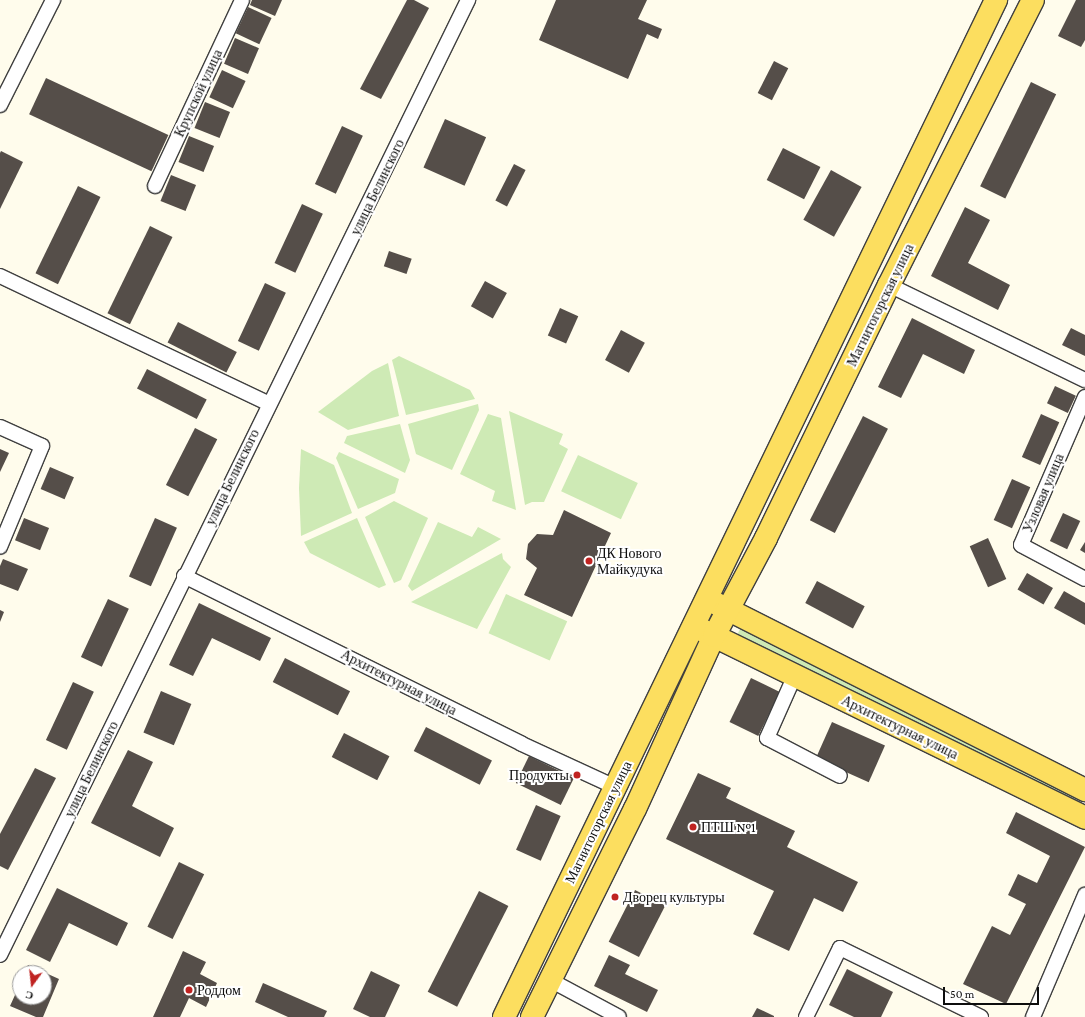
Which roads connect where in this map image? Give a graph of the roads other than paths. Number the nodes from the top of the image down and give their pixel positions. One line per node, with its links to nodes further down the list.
1 (54, 0): 6 (street)
2 (242, 0): 7 (street, Крупской улица)
3 (468, 0): 12 (street, улица Белинского)
4 (996, 0): 17 (main road, Магнитогорская улица)
5 (1033, 0): 9 (main road, Магнитогорская улица)
6 (0, 105)
7 (155, 186)
8 (0, 276): 12 (street)
9 (889, 285): 10 (street); 18 (main road, Магнитогорская улица)
10 (1085, 380)
11 (1085, 397): 16 (street, Узловая улица)
12 (268, 403): 15 (street, улица Белинского)
13 (0, 427): 14 (street)
14 (0, 547)
15 (184, 576): 23 (street, Архитектурная улица); 27 (street, улица Белинского)
16 (1085, 579)
17 (706, 598): 18 (main road); 19 (main road, Магнитогорская улица)
18 (728, 609): 20 (main road, Магнитогорская улица); 24 (main road, Архитектурная улица)
19 (692, 626): 20 (main road); 23 (main road, Магнитогорская улица)
20 (714, 636): 21 (main road, Архитектурная улица); 28 (main road, Магнитогорская улица)
21 (795, 675): 22 (street); 25 (main road, Архитектурная улица)
22 (840, 776)
23 (615, 787): 29 (main road, Магнитогорская улица)
24 (1085, 790)
25 (1085, 818)
26 (1085, 895): 34 (street)
27 (0, 955)
28 (550, 980): 30 (main road, Магнитогорская улица); 31 (street)
29 (504, 1017)
30 (532, 1017)
31 (620, 1017)
32 (806, 1017): 33 (street)
33 (981, 1017)
34 (1033, 1017)

